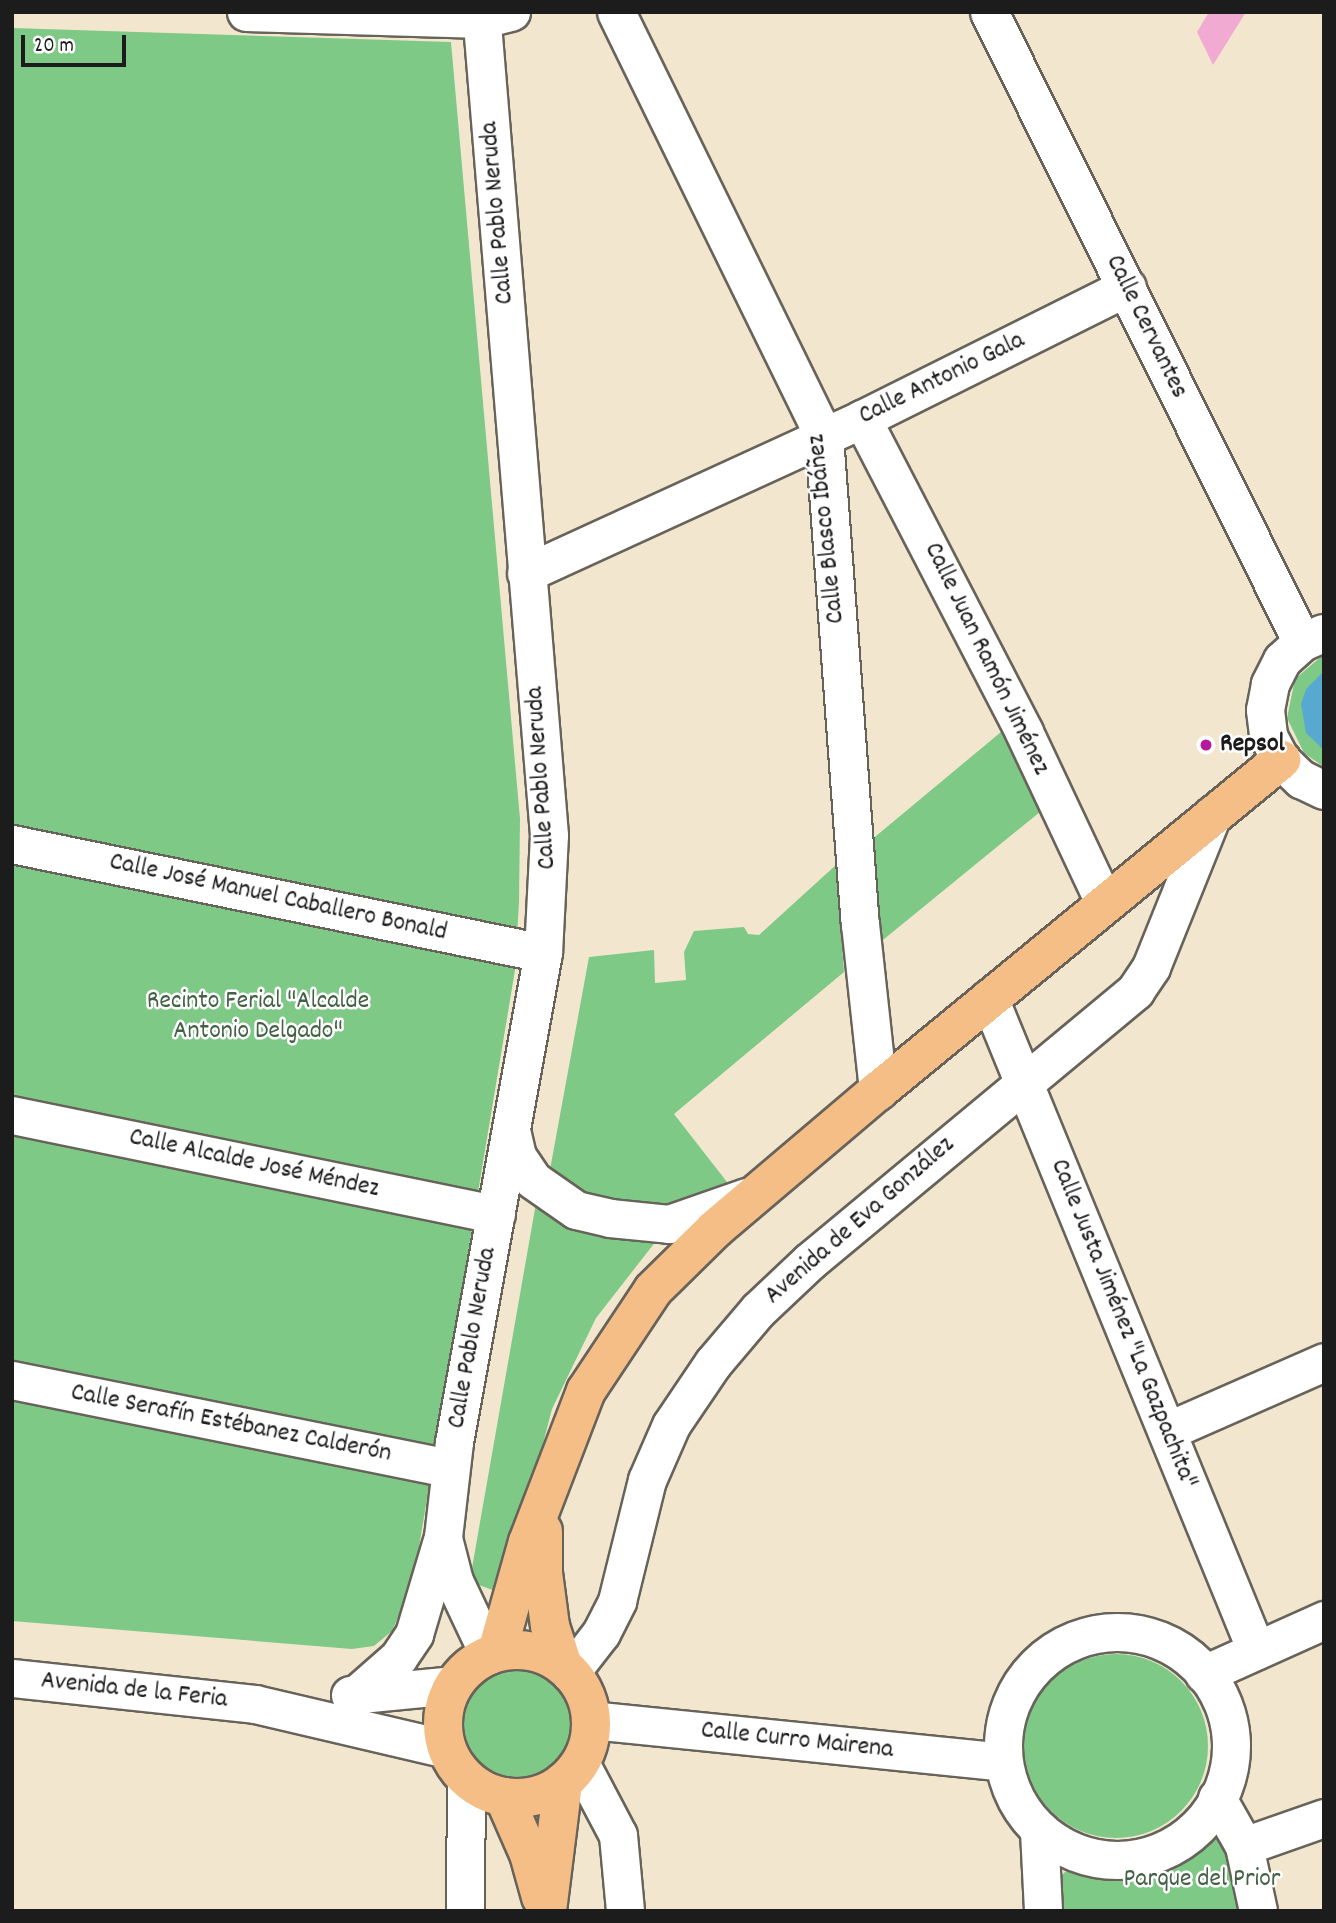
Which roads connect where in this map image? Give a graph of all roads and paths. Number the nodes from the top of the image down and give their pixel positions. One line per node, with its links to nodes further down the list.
1 (246, 12): 3 (street)
2 (616, 12): 7 (street, Calle Blasco Ibáñez)
3 (492, 15): 8 (street, Calle Pablo Neruda)
4 (999, 18): 5 (street, Calle Cervantes)
5 (1127, 287): 6 (street, Calle Antonio Gala); 9 (street, Calle Cervantes)
6 (862, 419): 7 (street, Calle Antonio Gala); 14 (street, Calle Juan Ramón Jiménez)
7 (824, 437): 8 (street, Calle Antonio Gala); 18 (street, Calle Blasco Ibáñez)
8 (526, 573): 15 (street, Calle Pablo Neruda)
9 (1313, 637): 10 (street)
10 (1281, 760): 11 (street); 12 (main road, Avenida de Eva González)
11 (1324, 790)
12 (1212, 815): 14 (main road, Avenida de Eva González); 17 (street, Avenida de Eva González)
13 (12, 844): 15 (street, Calle José Manuel Caballero Bonald)
14 (1104, 902): 16 (main road, Avenida de Eva González)
15 (544, 953): 20 (street, Calle Pablo Neruda)
16 (989, 998): 17 (street, Calle Justa Jiménez "La Gazpachita"); 18 (main road, Avenida de Eva González)
17 (1024, 1081): 25 (street, Calle Justa Jiménez "La Gazpachita"); 32 (street, Avenida de Eva González)
18 (878, 1091): 21 (main road, Avenida de Eva González)
19 (12, 1115): 22 (street, Calle Alcalde José Méndez)
20 (511, 1129): 21 (street); 22 (street, Calle Pablo Neruda)
21 (760, 1191): 26 (main road, Avenida de Eva González)
22 (496, 1214): 27 (street, Calle Pablo Neruda)
23 (1324, 1362): 25 (street)
24 (12, 1380): 27 (street, Calle Serafín Estébanez Calderón)
25 (1167, 1431): 30 (street, Calle Justa Jiménez "La Gazpachita")
26 (556, 1464): 31 (main road); 32 (main road)
27 (450, 1468): 28 (street, Calle Pablo Neruda)
28 (443, 1537): 31 (street, Calle Pablo Neruda); 36 (street, Calle Pablo Neruda)
29 (1324, 1620): 30 (street)
30 (1256, 1650): 33 (street)
31 (493, 1653): 32 (main road); 35 (main road)
32 (567, 1670): 38 (main road)
33 (1204, 1674): 39 (street); 43 (street)
34 (12, 1678): 37 (street, Avenida de la Feria)
35 (453, 1685): 36 (street); 40 (main road)
36 (357, 1694): 37 (street)
37 (255, 1704): 40 (street)
38 (591, 1720): 39 (street, Calle Curro Mairena); 41 (main road)
39 (1003, 1762): 45 (street)
40 (456, 1764): 42 (main road); 47 (street)
41 (571, 1773): 42 (main road); 48 (main road); 49 (street)
42 (504, 1797): 48 (main road)
43 (1217, 1798): 45 (street); 46 (street)
44 (1324, 1818): 46 (street)
45 (1039, 1831): 50 (street)
46 (1244, 1846): 51 (street)
47 (465, 1911)
48 (546, 1911)
49 (625, 1911)
50 (1044, 1911)
51 (1258, 1911)

